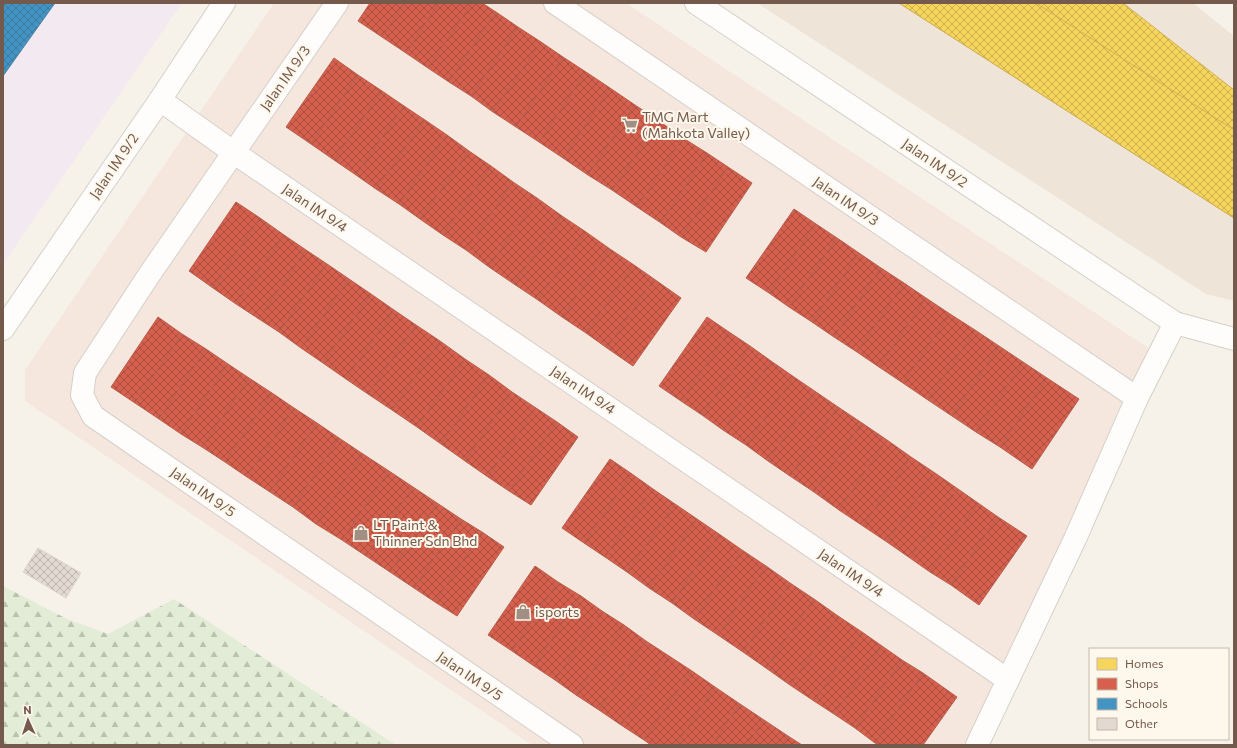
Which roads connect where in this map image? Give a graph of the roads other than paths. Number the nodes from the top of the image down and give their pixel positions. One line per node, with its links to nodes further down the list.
1 (224, 3): 5 (street, Jalan IM 9/2)
2 (337, 3): 6 (street, Jalan IM 9/3)
3 (555, 3): 10 (street, Jalan IM 9/3)
4 (696, 3): 7 (street, Jalan IM 9/2)
5 (160, 100): 6 (street, Jalan IM 9/4); 8 (street, Jalan IM 9/2)
6 (233, 152): 11 (street, Jalan IM 9/4); 12 (street, Jalan IM 9/5)
7 (1175, 323): 9 (street, Jalan IM 9/2); 10 (street)
8 (3, 329)
9 (1234, 339)
10 (1137, 398): 11 (street)
11 (1008, 680): 13 (street)
12 (572, 745)
13 (977, 745)

